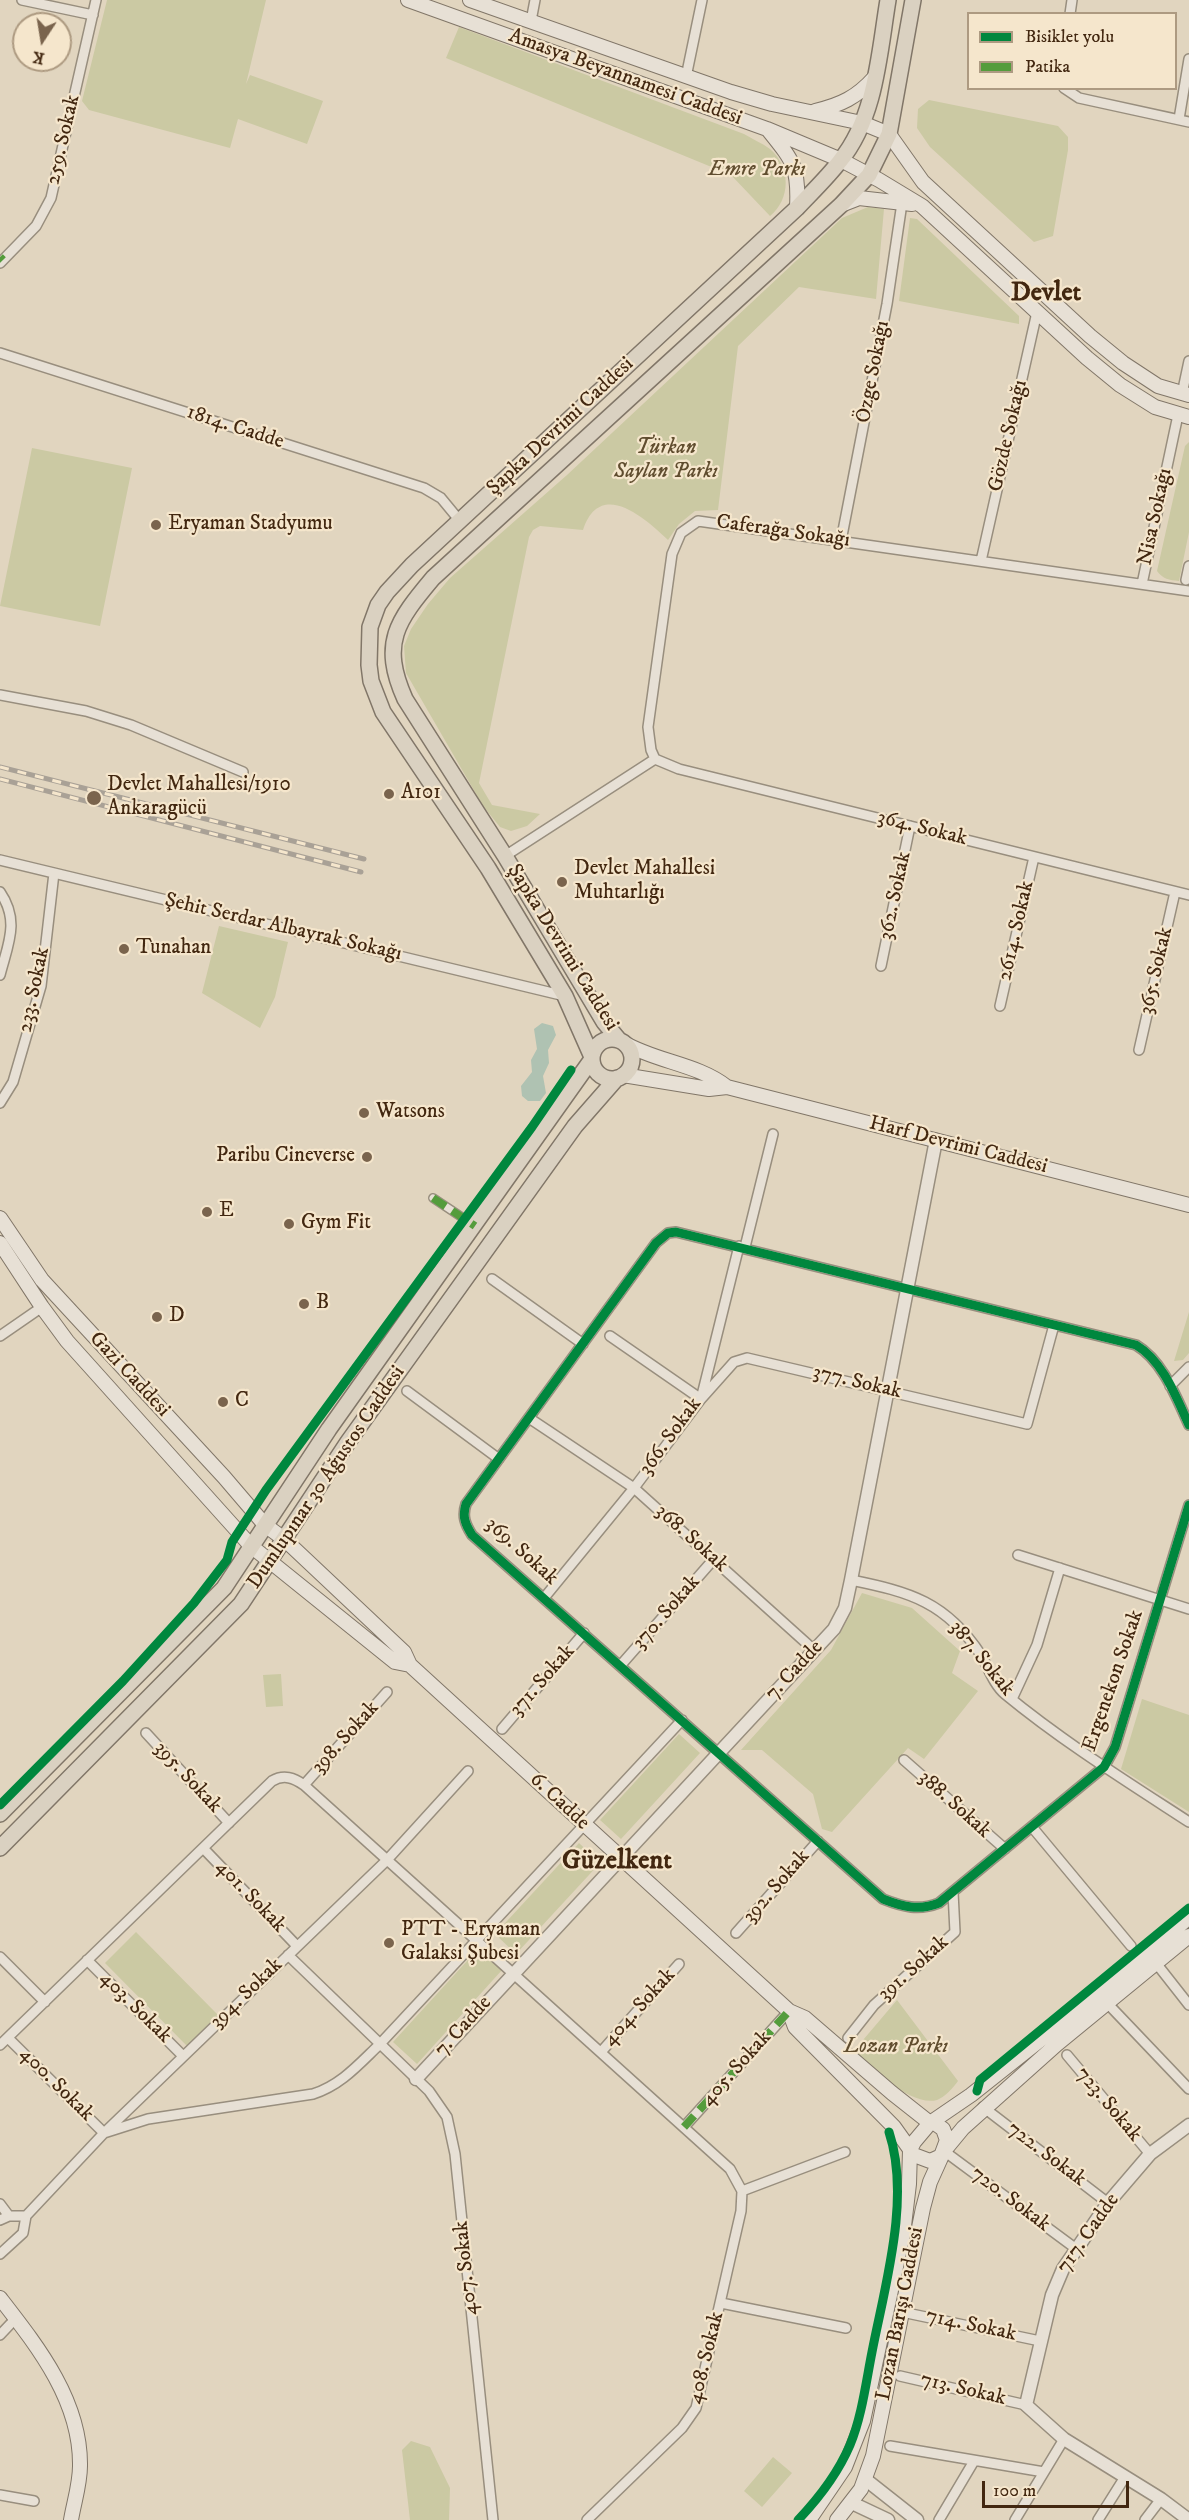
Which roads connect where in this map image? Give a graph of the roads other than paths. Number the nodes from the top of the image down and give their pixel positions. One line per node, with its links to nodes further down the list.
1 (22, 0): 9 (street)
2 (96, 0): 9 (street, 259. Sokak)
3 (408, 0): 19 (main road, Amasya Beyannamesi Caddesi)
4 (470, 0): 10 (main road, Amasya Beyannamesi Caddesi)
5 (535, 0): 10 (street)
6 (702, 0): 12 (street)
7 (888, 0): 13 (main road, Şapka Devrimi Caddesi)
8 (913, 0): 20 (main road, Şapka Devrimi Caddesi)
9 (93, 15): 27 (street, 259. Sokak)
10 (531, 21): 12 (main road, Amasya Beyannamesi Caddesi)
11 (1189, 59): 16 (street)
12 (686, 76): 15 (main road, Amasya Beyannamesi Caddesi)
13 (874, 78): 15 (main road); 18 (main road, Şapka Devrimi Caddesi)
14 (1066, 90): 16 (street)
15 (811, 112): 18 (main road, Amasya Beyannamesi Caddesi)
16 (1179, 119): 17 (street)
17 (1189, 122)
18 (862, 123): 20 (main road, Amasya Beyannamesi Caddesi); 21 (main road, Şapka Devrimi Caddesi)
19 (768, 129): 21 (main road, Amasya Beyannamesi Caddesi); 26 (main road)
20 (889, 134): 22 (main road, Şapka Devrimi Caddesi); 31 (main road)
21 (841, 160): 22 (main road, Amasya Beyannamesi Caddesi); 26 (main road, Şapka Devrimi Caddesi)
22 (869, 175): 24 (main road, Şapka Devrimi Caddesi); 25 (main road, Amasya Beyannamesi Caddesi)
23 (902, 203): 24 (main road); 25 (main road); 34 (street, Özge Sokağı)
24 (841, 205): 44 (main road, Şapka Devrimi Caddesi)
25 (922, 206): 28 (main road, Amasya Beyannamesi Caddesi)
26 (796, 208): 33 (main road, Şapka Devrimi Caddesi)
27 (1, 260)
28 (1037, 312): 32 (main road, Amasya Beyannamesi Caddesi); 35 (street, Gözde Sokağı)
29 (0, 353): 33 (street, 1814. Cadde)
30 (1189, 361): 31 (street)
31 (1186, 394): 32 (main road)
32 (1183, 416): 38 (street, Nisa Sokağı)
33 (460, 520): 47 (main road, Şapka Devrimi Caddesi)
34 (841, 540): 35 (street, Caferağa Sokağı); 41 (street, Caferağa Sokağı)
35 (981, 561): 38 (street, Caferağa Sokağı)
36 (1189, 566): 37 (street)
37 (1186, 580)
38 (1142, 584): 39 (street, Caferağa Sokağı)
39 (1189, 591)
40 (0, 695): 42 (street)
41 (655, 759): 43 (street, 364. Sokak); 44 (street)
42 (243, 772)
43 (910, 826): 45 (street, 364. Sokak); 52 (street, 362. Sokak)
44 (505, 856): 47 (main road, Şapka Devrimi Caddesi); 56 (main road, Şapka Devrimi Caddesi)
45 (1034, 857): 50 (street, 364. Sokak); 55 (street, 2614. Sokak)
46 (0, 860): 48 (street, Şehit Serdar Albayrak Sokağı)
47 (488, 868): 54 (main road, Şapka Devrimi Caddesi)
48 (54, 873): 54 (street, Şehit Serdar Albayrak Sokağı); 61 (street, 233. Sokak)
49 (0, 892): 53 (street)
50 (1175, 892): 51 (street, 364. Sokak); 57 (street, 365. Sokak)
51 (1189, 896)
52 (881, 966)
53 (0, 975)
54 (565, 996): 58 (main road, Şapka Devrimi Caddesi)
55 (1000, 1006)
56 (622, 1042): 58 (main road); 59 (main road); 60 (main road, Harf Devrimi Caddesi)
57 (1139, 1050)
58 (592, 1058): 59 (main road); 67 (main road, Dumlupınar 30 Ağustos Caddesi)
59 (620, 1076): 60 (main road, Harf Devrimi Caddesi); 90 (main road, Dumlupınar 30 Ağustos Caddesi)
60 (727, 1087): 63 (main road, Harf Devrimi Caddesi)
61 (0, 1103)
62 (773, 1134): 69 (street, 366. Sokak)
63 (936, 1140): 65 (main road, Harf Devrimi Caddesi); 71 (street, 7. Cadde)
64 (434, 1198): 67 (street)
65 (1189, 1205)
66 (0, 1218): 74 (main road, Gazi Caddesi)
67 (475, 1226): 89 (main road, Dumlupınar 30 Ağustos Caddesi)
68 (0, 1243): 72 (main road, Gazi Caddesi)
69 (742, 1247): 71 (street, 369. Sokak); 78 (street, 369. Sokak); 83 (street, 366. Sokak)
70 (492, 1279): 78 (street)
71 (909, 1289): 73 (street); 81 (street, 7. Cadde)
72 (42, 1308): 75 (street); 77 (main road, Gazi Caddesi)
73 (1054, 1325): 80 (street); 81 (street, 377. Sokak)
74 (84, 1327): 77 (main road); 89 (main road, Gazi Caddesi)
75 (0, 1336)
76 (610, 1336): 83 (street)
77 (68, 1341): 91 (main road, Gazi Caddesi)
78 (583, 1344): 84 (street, 369. Sokak)
79 (1189, 1367): 80 (street)
80 (1170, 1386): 85 (street)
81 (889, 1390): 83 (street, 377. Sokak); 96 (street, 7. Cadde)
82 (407, 1391): 86 (street)
83 (701, 1399): 87 (street, 366. Sokak)
84 (529, 1418): 86 (street, 369. Sokak); 87 (street, 368. Sokak)
85 (1189, 1425)
86 (499, 1459): 97 (street, 369. Sokak)
87 (634, 1488): 94 (street, 368. Sokak); 97 (street, 366. Sokak)
88 (1189, 1505): 98 (street, Ergenekon Sokak)
89 (265, 1525): 90 (main road, 6. Cadde); 91 (main road, Dumlupınar 30 Ağustos Caddesi)
90 (284, 1539): 93 (main road, Dumlupınar 30 Ağustos Caddesi); 102 (main road, 6. Cadde)
91 (252, 1546): 93 (main road, 6. Cadde); 114 (main road, Dumlupınar 30 Ağustos Caddesi)
92 (1018, 1556): 95 (street)
93 (270, 1560): 102 (main road, 6. Cadde); 120 (main road, Dumlupınar 30 Ağustos Caddesi)
94 (713, 1560): 101 (street, 368. Sokak); 103 (street, 370. Sokak)
95 (1060, 1568): 98 (street); 105 (street)
96 (851, 1580): 101 (street, 7. Cadde); 105 (street, 387. Sokak)
97 (544, 1599): 100 (street, 369. Sokak)
98 (1160, 1600): 99 (street); 111 (street, Ergenekon Sokak)
99 (1189, 1609)
100 (584, 1633): 103 (street, 369. Sokak); 107 (street, 371. Sokak)
101 (814, 1650): 109 (street, 7. Cadde)
102 (410, 1665): 117 (main road, 6. Cadde)
103 (620, 1666): 106 (street, 369. Sokak)
104 (387, 1692): 113 (street, 398. Sokak)
105 (1012, 1699): 111 (street, 387. Sokak)
106 (682, 1720): 109 (street, 369. Sokak); 117 (street)
107 (502, 1729)
108 (146, 1733): 116 (street, 395. Sokak)
109 (719, 1753): 119 (street, 369. Sokak); 123 (street, 7. Cadde)
110 (904, 1760): 122 (street, 388. Sokak)
111 (1104, 1767): 115 (street, 387. Sokak); 118 (street, Ergenekon Sokak)
112 (468, 1771): 124 (street, 394. Sokak)
113 (304, 1785): 116 (street); 124 (street)
114 (0, 1814)
115 (1189, 1822)
116 (229, 1823): 121 (street)
117 (583, 1824): 123 (main road, 6. Cadde); 130 (street)
118 (1032, 1827): 122 (street, Ergenekon Sokak); 132 (street)
119 (818, 1841): 126 (street, 369. Sokak); 128 (street, 392. Sokak)
120 (0, 1848)
121 (203, 1848): 131 (street, 401. Sokak); 135 (street)
122 (1005, 1849): 125 (street, Ergenekon Sokak)
123 (620, 1858): 138 (street, 7. Cadde); 142 (main road, 6. Cadde)
124 (387, 1860): 130 (street); 131 (street, 394. Sokak)
125 (953, 1892): 126 (street, Ergenekon Sokak); 144 (street, 391. Sokak)
126 (939, 1904)
127 (1189, 1917): 153 (main road)
128 (736, 1933)
129 (1189, 1936): 136 (main road, Lozan Barışı Caddesi)
130 (475, 1939): 138 (street); 146 (street)
131 (297, 1946): 133 (street, 394. Sokak)
132 (1131, 1946)
133 (288, 1955): 146 (street, 401. Sokak); 149 (street, 394. Sokak)
134 (0, 1957): 139 (street)
135 (87, 1960): 139 (street); 149 (street, 403. Sokak)
136 (1156, 1963): 140 (main road, Lozan Barışı Caddesi); 141 (street)
137 (679, 1964): 147 (street, 404. Sokak)
138 (513, 1973): 147 (street); 150 (street, 7. Cadde)
139 (45, 2002): 143 (street)
140 (1108, 2004): 151 (street); 152 (main road, Lozan Barışı Caddesi)
141 (1189, 2005)
142 (789, 2011): 153 (main road, 6. Cadde); 155 (street, 405. Sokak); 157 (main road, 6. Cadde)
143 (8, 2038): 145 (street); 156 (street, 400. Sokak)
144 (848, 2038)
145 (0, 2045)
146 (379, 2045): 150 (street, 407. Sokak); 156 (street)
147 (601, 2052): 155 (street)
148 (1067, 2055): 160 (street, 723. Sokak)
149 (183, 2056): 156 (street, 394. Sokak)
150 (416, 2079): 190 (street, 407. Sokak)
151 (1189, 2090)
152 (983, 2107): 158 (main road, Lozan Barışı Caddesi); 162 (street, 722. Sokak)
153 (930, 2123): 157 (main road); 158 (main road)
154 (1189, 2125): 160 (street, 717. Cadde)
155 (684, 2127): 161 (street)
156 (104, 2133): 164 (street, 394. Sokak)
157 (910, 2150): 158 (main road); 180 (main road, Lozan Barışı Caddesi)
158 (944, 2151): 166 (street, 720. Sokak); 170 (main road, Lozan Barışı Caddesi)
159 (845, 2152): 161 (street)
160 (1150, 2154): 162 (street, 717. Cadde)
161 (742, 2191): 169 (street, 408. Sokak)
162 (1108, 2202): 166 (street, 717. Cadde)
163 (0, 2204): 165 (street)
164 (26, 2216): 165 (street); 167 (street, 394. Sokak)
165 (4, 2218)
166 (1075, 2248): 174 (street, 717. Cadde)
167 (0, 2254)
168 (0, 2298): 171 (main road)
169 (721, 2303): 172 (street); 191 (street, 408. Sokak)
170 (902, 2312): 174 (street, 714. Sokak); 183 (main road, Lozan Barışı Caddesi)
171 (16, 2318): 173 (street); 189 (main road)
172 (846, 2328)
173 (0, 2335)
174 (1040, 2341): 176 (street, 717. Cadde)
175 (900, 2376): 176 (street, 713. Sokak)
176 (1026, 2405): 177 (street)
177 (1064, 2439): 181 (street); 182 (street)
178 (890, 2446): 179 (street)
179 (974, 2461): 181 (street); 196 (street)
180 (845, 2467): 183 (main road); 184 (main road, Lozan Barışı Caddesi)
181 (1044, 2472): 197 (street)
182 (1125, 2477): 186 (street); 198 (street)
183 (865, 2479): 188 (main road, Lozan Barışı Caddesi); 195 (street)
184 (832, 2488): 188 (main road); 192 (main road, Lozan Barışı Caddesi)
185 (0, 2495): 187 (street)
186 (1161, 2499): 199 (street); 200 (street)
187 (34, 2501)
188 (852, 2503): 193 (main road, Lozan Barışı Caddesi); 194 (street)
189 (71, 2520)
190 (493, 2520)
191 (587, 2520)
192 (809, 2520)
193 (837, 2520)
194 (888, 2520)
195 (917, 2520)
196 (939, 2520)
197 (1015, 2520)
198 (1098, 2520)
199 (1146, 2520)
200 (1189, 2520)

